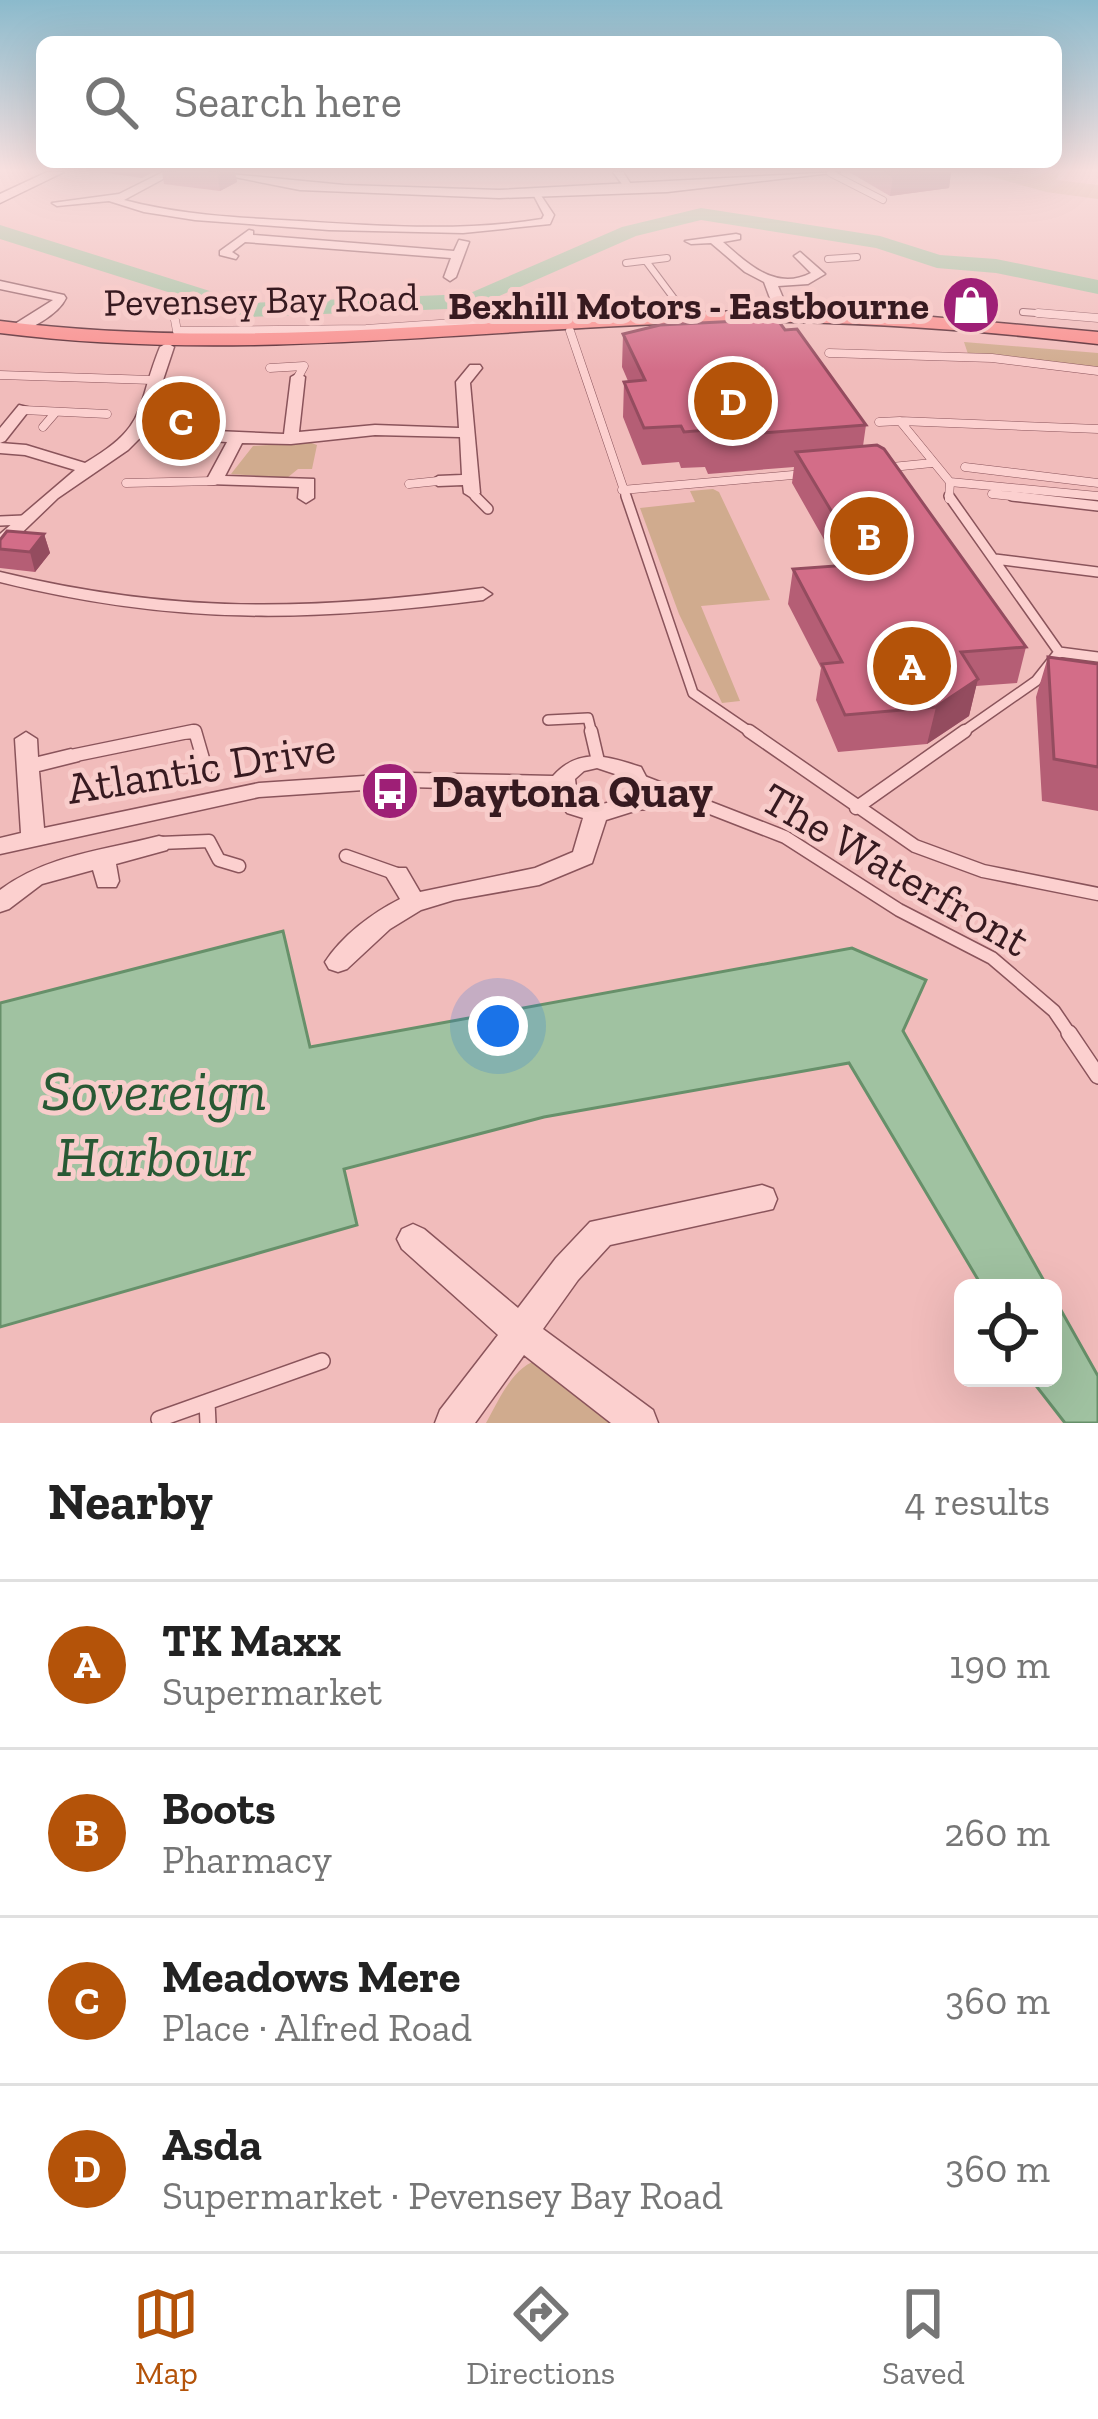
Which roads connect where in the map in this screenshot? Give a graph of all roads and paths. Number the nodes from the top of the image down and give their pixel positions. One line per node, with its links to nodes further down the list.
1 (242, 238): 8 (street)
2 (247, 238): 7 (street)
3 (464, 238): 7 (street)
4 (710, 238): 6 (street)
5 (713, 238): 15 (street)
6 (691, 241)
7 (459, 255): 14 (street)
8 (232, 256)
9 (857, 257): 11 (lane)
10 (667, 258): 12 (lane)
11 (828, 259): 15 (street)
12 (646, 261): 13 (lane); 18 (lane)
13 (626, 263)
14 (450, 277)
15 (770, 283): 19 (street)
16 (0, 285): 24 (street)
17 (1023, 312): 20 (lane)
18 (688, 317): 19 (main road, Pevensey Bay Road); 23 (main road, Pevensey Bay Road)
19 (784, 317): 27 (main road, Pevensey Bay Road)
20 (1098, 318)
21 (175, 320): 26 (lane)
22 (498, 320): 23 (lane)
23 (466, 327): 26 (main road, Pevensey Bay Road)
24 (5, 331): 26 (main road, Pevensey Bay Road); 28 (main road, Pevensey Bay Road)
25 (570, 331): 28 (main road, Pevensey Bay Road); 29 (main road, Pevensey Bay Road); 64 (lane)
26 (230, 336)
27 (1098, 338)
28 (167, 347): 35 (street)
29 (1098, 350)
30 (829, 352): 32 (lane)
31 (270, 368): 36 (lane)
32 (1098, 371)
33 (0, 374): 35 (lane)
34 (446, 374): 46 (street)
35 (152, 380): 45 (street)
36 (297, 382): 37 (street); 49 (street)
37 (321, 386)
38 (56, 412): 39 (lane); 40 (lane); 43 (lane)
39 (16, 413): 47 (street)
40 (107, 414)
41 (900, 421): 42 (lane); 44 (lane); 51 (lane)
42 (879, 422)
43 (43, 427)
44 (1098, 429)
45 (137, 432): 48 (street); 54 (street)
46 (465, 433): 49 (street); 63 (street)
47 (0, 438)
48 (237, 439): 49 (street); 57 (street)
49 (291, 439)
50 (0, 448): 54 (street)
51 (932, 463): 53 (lane); 59 (lane)
52 (965, 467): 56 (lane)
53 (878, 468)
54 (88, 469): 72 (street)
55 (813, 473): 64 (lane)
56 (1053, 477): 60 (lane); 65 (lane)
57 (214, 481): 61 (lane); 68 (street)
58 (437, 481): 62 (lane); 63 (street)
59 (950, 482): 65 (lane); 75 (lane)
60 (1098, 483)
61 (126, 484)
62 (409, 484)
63 (470, 486): 71 (lane)
64 (622, 490): 90 (lane)
65 (1066, 492): 67 (lane); 69 (lane)
66 (992, 494): 69 (lane)
67 (1098, 496)
68 (306, 498)
69 (1078, 503): 70 (lane)
70 (1098, 506)
71 (488, 509)
72 (24, 520): 73 (lane); 74 (street)
73 (0, 521)
74 (0, 544)
75 (995, 559): 76 (lane); 79 (lane)
76 (1098, 572)
77 (0, 577): 78 (street)
78 (483, 594)
79 (1059, 652): 80 (lane); 90 (lane)
80 (1098, 657)
81 (548, 720): 84 (lane)
82 (26, 739): 85 (street)
83 (71, 756): 85 (street); 86 (lane)
84 (598, 761): 87 (street); 88 (street)
85 (29, 766): 92 (street)
86 (206, 769)
87 (561, 784): 91 (street); 92 (street, Atlantic Drive)
88 (636, 792): 89 (lane, The Waterfront); 89 (lane, The Waterfront); 91 (street)
89 (688, 801): 102 (lane, The Waterfront)
90 (856, 808): 98 (lane)
91 (596, 814): 99 (street)
92 (33, 839): 94 (street, Atlantic Drive)
93 (159, 844): 96 (lane); 100 (street)
94 (0, 846)
95 (346, 856): 97 (lane)
96 (239, 866)
97 (397, 874): 99 (street)
98 (1098, 893)
99 (415, 902): 101 (street)
100 (0, 903)
101 (338, 962)
102 (1098, 1076)
103 (762, 1198): 105 (street)
104 (413, 1239): 105 (street)
105 (520, 1331): 110 (street); 111 (street)
106 (322, 1360): 107 (lane)
107 (207, 1402): 108 (lane); 109 (lane)
108 (159, 1419)
109 (208, 1423)
110 (453, 1423)
111 (640, 1423)

